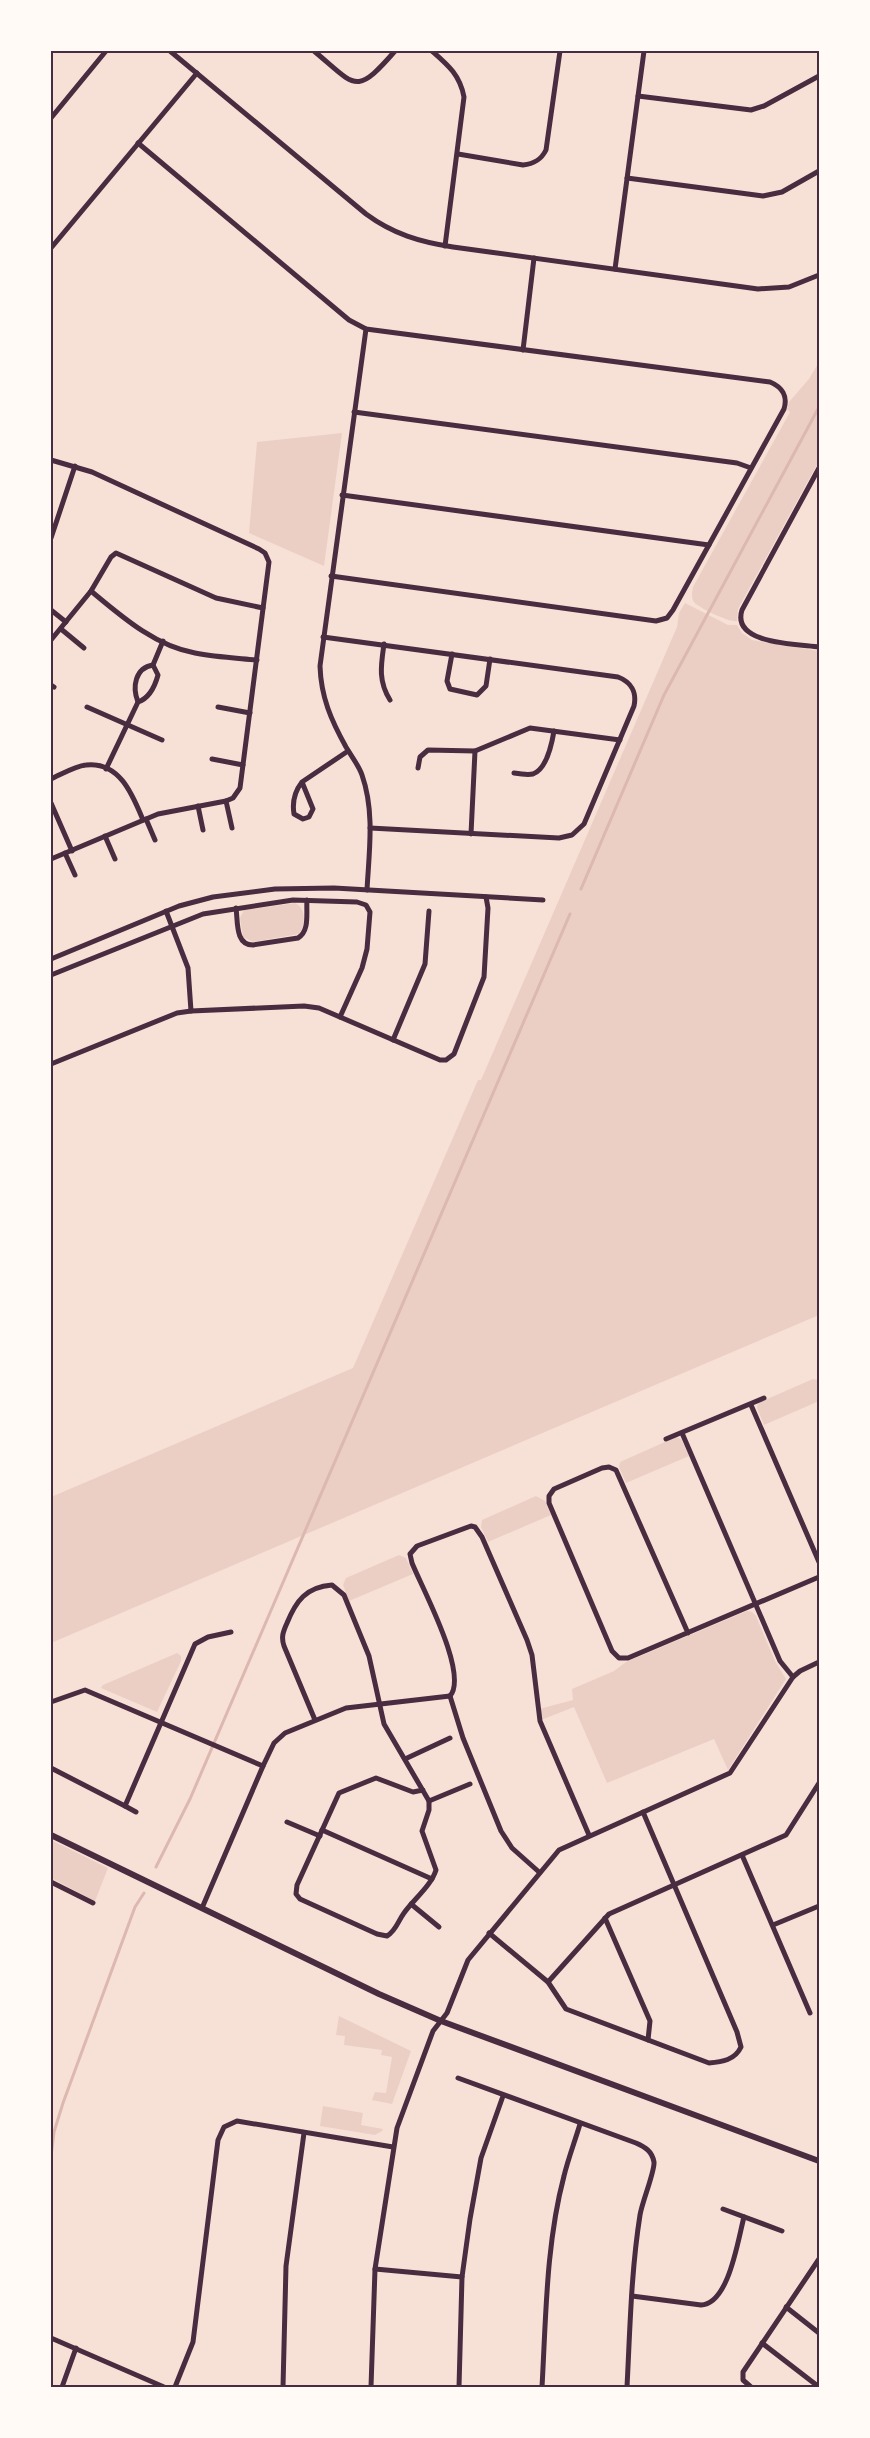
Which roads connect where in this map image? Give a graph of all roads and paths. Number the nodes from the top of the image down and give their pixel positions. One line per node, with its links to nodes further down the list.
1 (106, 51): 11 (street)
2 (170, 51): 8 (street)
3 (314, 51): 4 (street)
4 (395, 51)
5 (432, 51): 13 (street)
6 (560, 51): 13 (street)
7 (644, 51): 10 (street)
8 (197, 73): 12 (street); 16 (street)
9 (819, 76): 10 (street)
10 (638, 96): 15 (street)
11 (51, 118)
12 (138, 143): 17 (street); 21 (street)
13 (458, 154): 16 (street)
14 (819, 171): 15 (street)
15 (627, 178): 19 (street)
16 (445, 246): 18 (street)
17 (51, 248)
18 (534, 258): 19 (street); 22 (street)
19 (615, 269): 20 (street)
20 (819, 275)
21 (366, 329): 22 (street); 23 (street)
22 (523, 350): 26 (street)
23 (354, 412): 26 (street); 28 (street)
24 (51, 460): 25 (street)
25 (75, 466): 29 (street); 33 (street)
26 (751, 468): 30 (street)
27 (819, 468): 41 (street)
28 (342, 495): 30 (street); 31 (street)
29 (51, 538)
30 (709, 545): 31 (street)
31 (331, 576): 37 (street)
32 (91, 591): 33 (street); 35 (street); 39 (street)
33 (263, 608): 45 (street)
34 (51, 610): 35 (street)
35 (66, 622): 36 (street)
36 (61, 629): 38 (street); 42 (street)
37 (323, 637): 40 (street); 56 (street)
38 (51, 640)
39 (163, 641): 45 (street); 46 (street)
40 (384, 644): 43 (street); 47 (street)
41 (819, 647)
42 (84, 648)
43 (452, 654): 44 (street); 44 (street)
44 (490, 659): 54 (street)
45 (256, 660): 51 (street)
46 (153, 664): 48 (street); 48 (street)
47 (390, 700)
48 (138, 702): 52 (street)
49 (87, 707): 52 (street)
50 (218, 707): 51 (street)
51 (250, 713): 59 (street)
52 (127, 725): 55 (street); 61 (street)
53 (554, 730): 54 (street); 57 (street); 62 (street)
54 (620, 740): 72 (street)
55 (162, 741)
56 (348, 751): 64 (street); 70 (street)
57 (475, 751): 60 (street); 72 (street)
58 (212, 759): 59 (street)
59 (243, 765): 65 (street)
60 (418, 768)
61 (106, 769): 63 (street); 68 (street)
62 (514, 773)
63 (51, 778)
64 (302, 782): 64 (street)
65 (226, 801): 67 (street); 69 (street)
66 (51, 803): 75 (street)
67 (198, 806): 68 (street); 71 (street)
68 (144, 820): 73 (street); 74 (street)
69 (232, 828)
70 (370, 828): 72 (street); 80 (street)
71 (203, 830)
72 (471, 834)
73 (105, 836): 75 (street); 78 (street)
74 (155, 840)
75 (72, 850): 76 (street)
76 (65, 853): 77 (street); 79 (street)
77 (51, 859)
78 (115, 860)
79 (75, 875)
80 (367, 890): 81 (street); 85 (street)
81 (486, 897): 83 (street); 92 (street)
82 (307, 900): 84 (street); 84 (street); 91 (street)
83 (543, 900)
84 (236, 908): 87 (street)
85 (166, 911): 87 (street); 88 (street)
86 (429, 911): 92 (street)
87 (172, 924): 89 (street); 90 (street)
88 (51, 959)
89 (51, 975)
90 (191, 1011): 91 (street); 93 (street)
91 (340, 1017): 92 (street)
92 (393, 1040)
93 (51, 1064)
94 (764, 1398): 95 (street)
95 (751, 1405): 96 (street); 98 (street)
96 (682, 1433): 97 (street); 100 (street)
97 (666, 1439)
98 (819, 1562)
99 (819, 1576): 100 (street)
100 (755, 1604): 102 (street); 104 (street)
101 (231, 1632): 109 (street)
102 (688, 1633): 102 (street)
103 (819, 1662): 104 (street)
104 (793, 1677): 120 (street)
105 (450, 1696): 107 (street); 124 (street); 126 (street)
106 (51, 1702): 109 (street)
107 (379, 1703): 108 (street); 108 (street); 111 (street)
108 (315, 1720): 112 (street)
109 (160, 1722): 112 (street); 118 (street)
110 (450, 1738): 111 (street)
111 (405, 1759): 116 (street)
112 (263, 1766): 133 (street)
113 (51, 1768): 118 (street)
114 (819, 1783): 125 (street)
115 (470, 1784): 117 (street)
116 (423, 1790): 117 (street); 122 (street)
117 (429, 1801): 127 (street)
118 (125, 1806): 119 (street)
119 (136, 1812)
120 (643, 1812): 124 (street); 129 (street)
121 (287, 1822): 122 (street)
122 (321, 1833): 127 (street); 131 (street)
123 (51, 1835): 133 (street)
124 (588, 1835): 126 (street)
125 (742, 1855): 129 (street); 135 (street)
126 (539, 1872): 137 (street)
127 (432, 1879): 131 (street)
128 (51, 1882): 130 (street)
129 (674, 1885): 134 (street); 141 (street)
130 (93, 1903)
131 (411, 1904): 136 (street)
132 (819, 1906): 135 (street)
133 (202, 1908): 140 (street)
134 (605, 1918): 138 (street); 141 (street)
135 (773, 1925): 139 (street)
136 (439, 1927)
137 (489, 1933): 138 (street); 140 (street)
138 (548, 1982): 141 (street)
139 (810, 2013)
140 (441, 2021): 146 (street); 147 (street)
141 (648, 2040)
142 (458, 2078): 143 (street)
143 (503, 2096): 144 (street); 153 (street)
144 (580, 2124): 154 (street); 166 (street)
145 (304, 2133): 146 (street); 162 (street); 163 (street)
146 (393, 2147): 152 (street)
147 (819, 2161)
148 (723, 2209): 149 (street)
149 (744, 2217): 150 (street); 154 (street)
150 (782, 2231)
151 (819, 2259): 155 (street)
152 (375, 2269): 153 (street); 164 (street)
153 (462, 2277): 165 (street)
154 (632, 2296): 167 (street)
155 (786, 2307): 156 (street); 158 (street)
156 (819, 2333)
157 (51, 2337): 159 (street)
158 (762, 2343): 168 (street); 169 (street)
159 (76, 2348): 160 (street); 161 (street)
160 (62, 2387)
161 (164, 2387)
162 (175, 2387)
163 (283, 2387)
164 (371, 2387)
165 (459, 2387)
166 (542, 2387)
167 (627, 2387)
168 (751, 2387)
169 (819, 2387)

